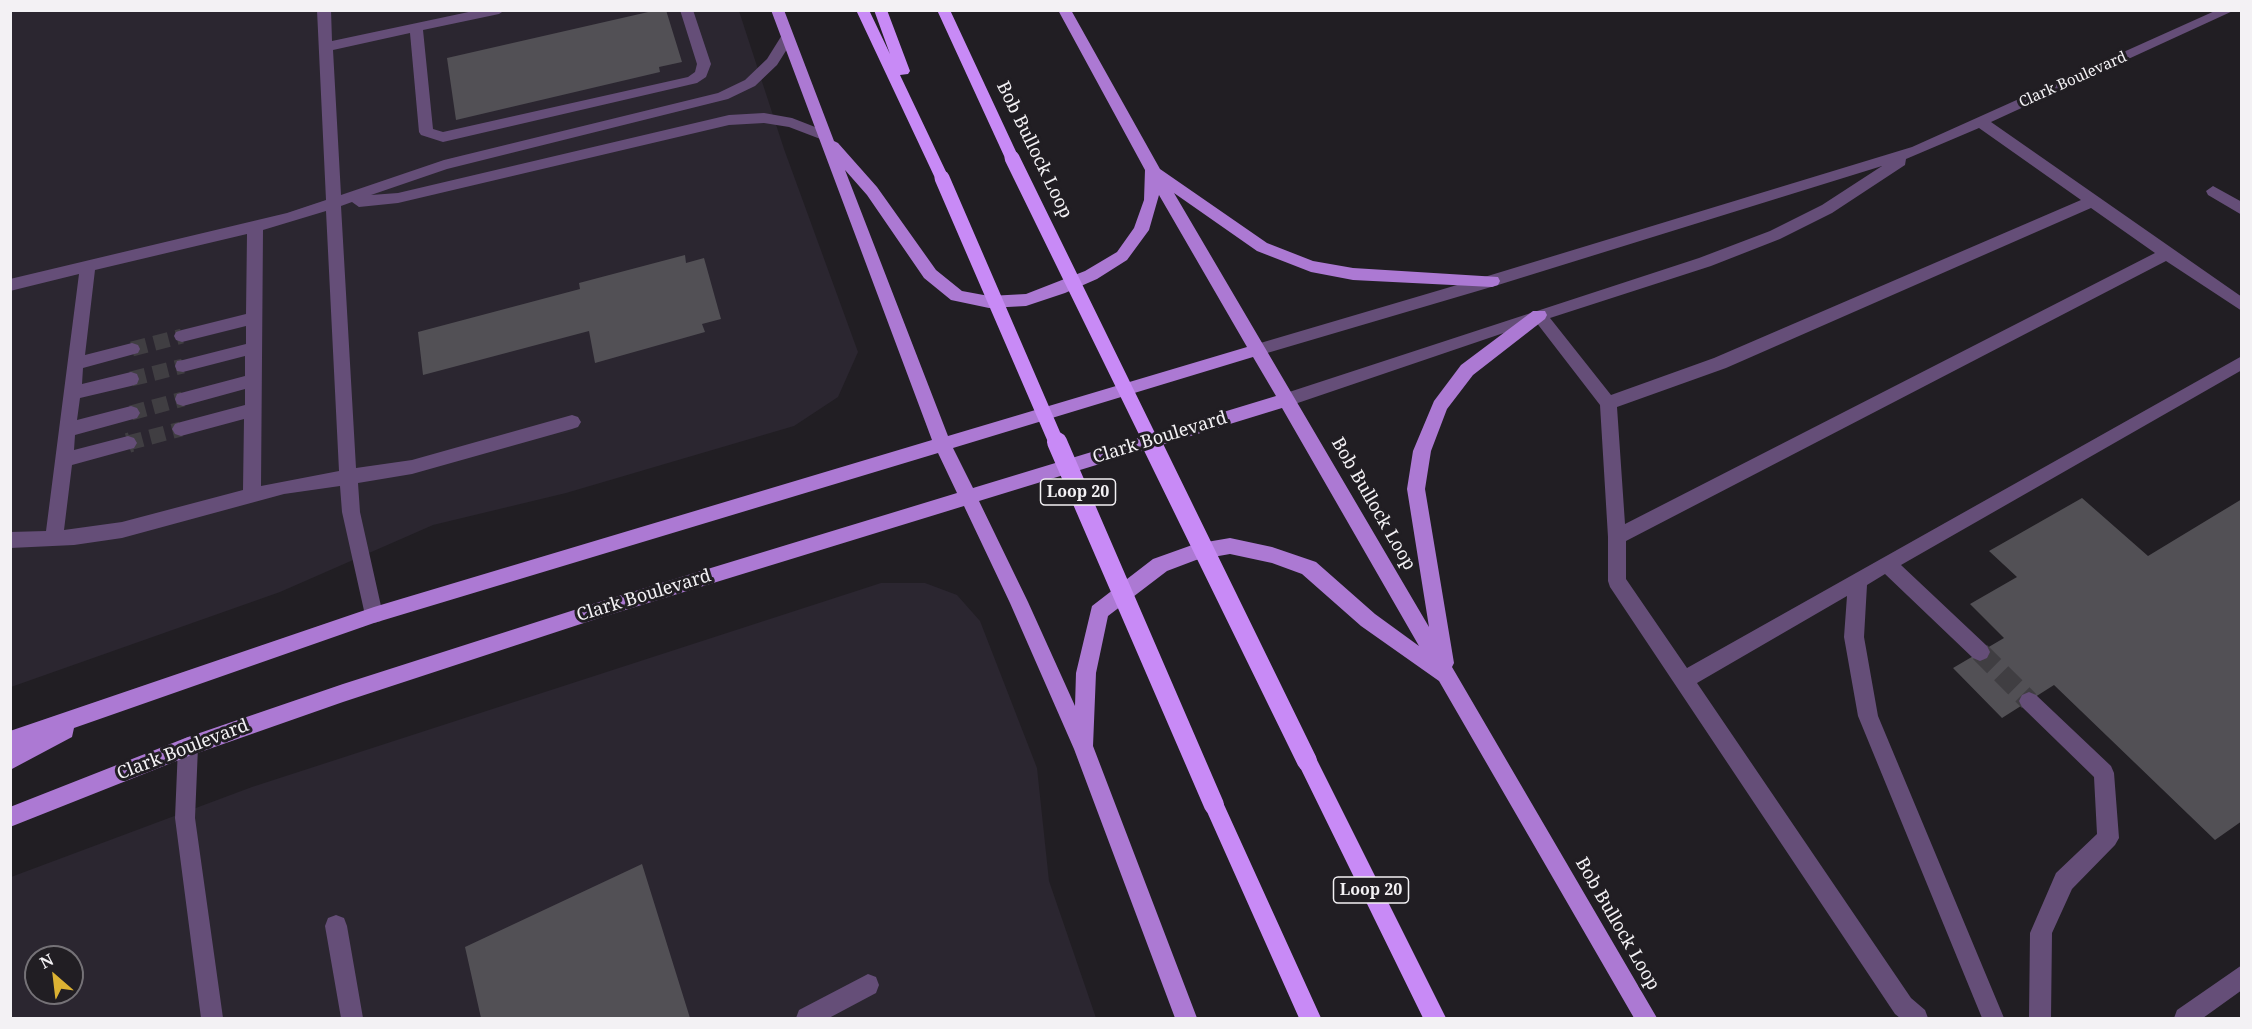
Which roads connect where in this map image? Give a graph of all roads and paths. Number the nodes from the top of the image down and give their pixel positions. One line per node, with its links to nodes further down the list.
1 (324, 10): 13 (street)
2 (499, 10): 10 (street)
3 (686, 10): 11 (street)
4 (777, 10): 12 (main road)
5 (862, 10): 18 (highway)
6 (880, 10): 18 (highway)
7 (943, 10): 79 (highway, Bob Bullock Loop / Loop 20, bridge)
8 (1064, 10): 17 (main road, Bob Bullock Loop)
9 (2229, 10): 14 (street, Clark Boulevard)
10 (438, 17): 11 (street)
11 (416, 28): 13 (street)
12 (787, 38): 15 (main road); 21 (street)
13 (326, 47): 21 (street)
14 (1980, 121): 16 (street, Clark Boulevard); 20 (street)
15 (823, 135): 17 (main road); 21 (street); 50 (main road)
16 (1917, 150): 26 (street); 29 (street)
17 (1152, 170): 26 (main road); 34 (main road, Bob Bullock Loop)
18 (942, 178): 78 (highway, Loop 20, bridge)
19 (2213, 191): 22 (street)
20 (2093, 201): 24 (street); 43 (street)
21 (333, 204): 23 (street); 52 (street)
22 (2241, 210)
23 (255, 226): 25 (street); 30 (street)
24 (2168, 254): 28 (street); 56 (street)
25 (88, 266): 27 (street); 36 (street)
26 (1492, 281): 34 (street)
27 (10, 285)
28 (2241, 305)
29 (1539, 315): 42 (street); 43 (street); 62 (main road)
30 (254, 318): 31 (street); 32 (street)
31 (182, 336)
32 (253, 348): 37 (street); 39 (street)
33 (132, 349): 36 (street)
34 (1257, 350): 42 (main road, Bob Bullock Loop); 50 (main road)
35 (2241, 362): 58 (street)
36 (75, 364): 40 (street)
37 (183, 366)
38 (131, 379): 40 (street)
39 (253, 380): 41 (street); 44 (street)
40 (72, 393): 48 (street)
41 (183, 399)
42 (1286, 400): 54 (main road, Clark Boulevard); 62 (main road, Bob Bullock Loop)
43 (1608, 403): 56 (street)
44 (253, 410): 47 (street); 53 (street)
45 (131, 413): 48 (street)
46 (572, 422): 52 (street)
47 (181, 429)
48 (67, 430): 51 (street)
49 (128, 443): 51 (street)
50 (942, 443): 54 (main road); 60 (main road)
51 (63, 460): 55 (street)
52 (349, 478): 53 (street); 60 (street)
53 (252, 495): 55 (street)
54 (968, 498): 67 (main road, Clark Boulevard); 68 (main road)
55 (54, 537): 57 (street)
56 (1617, 537): 63 (street)
57 (10, 540)
58 (1887, 564): 59 (street); 61 (street)
59 (1858, 580): 63 (street); 82 (street)
60 (374, 615): 65 (main road)
61 (1980, 652)
62 (1447, 676): 68 (main road); 80 (main road, Bob Bullock Loop)
63 (1683, 680): 81 (street)
64 (2029, 701): 83 (street)
65 (98, 710): 66 (main road); 69 (main road)
66 (10, 741)
67 (188, 747): 70 (main road, Clark Boulevard); 74 (street)
68 (1084, 749): 77 (main road)
69 (10, 761)
70 (10, 817)
71 (336, 926): 75 (street)
72 (2241, 976): 84 (street)
73 (868, 985): 76 (street)
74 (212, 1018)
75 (352, 1018)
76 (807, 1018)
77 (1186, 1018)
78 (1310, 1018)
79 (1435, 1018)
80 (1646, 1018)
81 (1917, 1018)
82 (1993, 1018)
83 (2040, 1018)
84 (2186, 1018)

